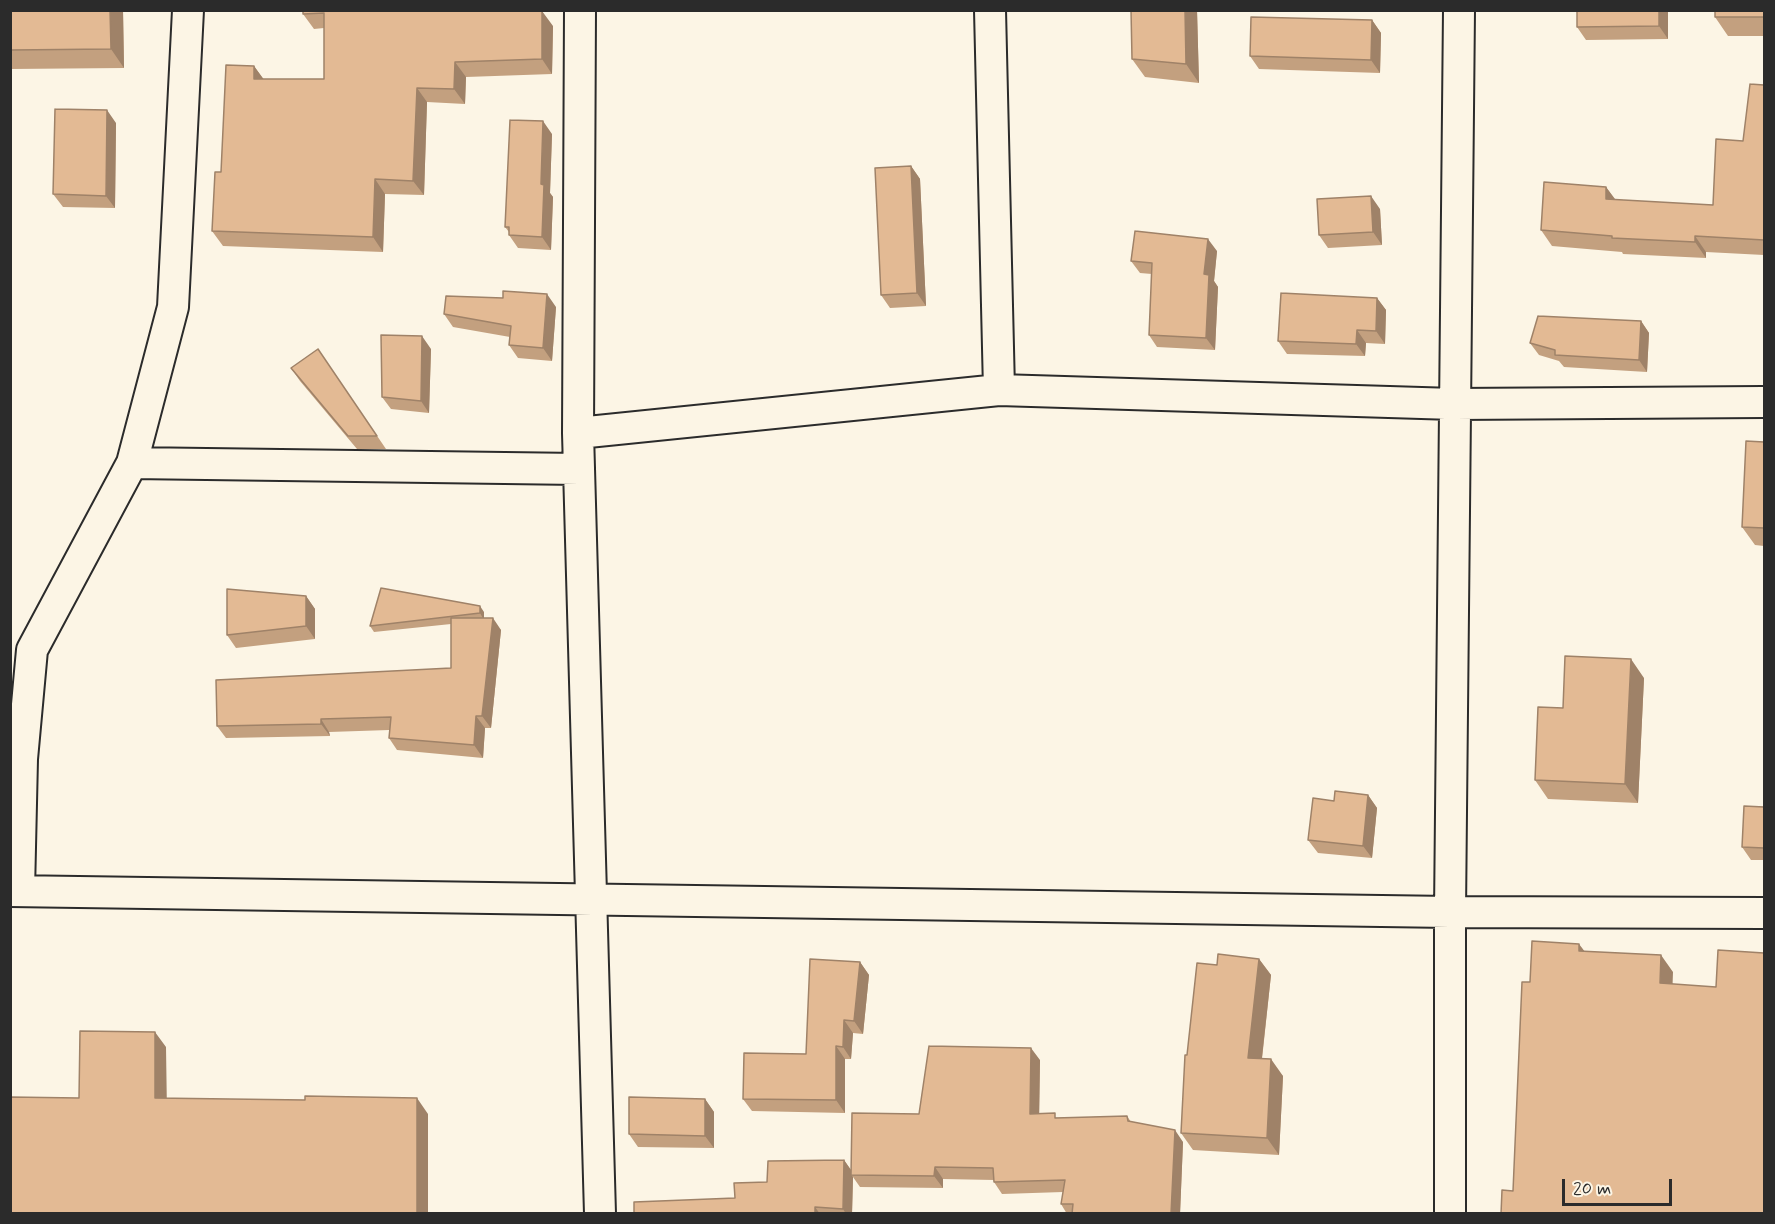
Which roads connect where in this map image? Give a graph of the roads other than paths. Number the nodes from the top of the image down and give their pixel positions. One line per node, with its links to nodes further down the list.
1 (188, 10): 9 (street)
2 (580, 10): 8 (street)
3 (990, 10): 5 (street)
4 (1459, 10): 7 (street)
5 (999, 390): 7 (street); 8 (street)
6 (1764, 402): 7 (street)
7 (1454, 404): 13 (street)
8 (578, 433): 10 (street)
9 (132, 463): 10 (street); 11 (street)
10 (579, 469): 12 (street)
11 (14, 891): 12 (street)
12 (592, 898): 13 (street); 15 (street)
13 (1450, 912): 14 (street); 16 (street)
14 (1764, 913)
15 (600, 1214)
16 (1450, 1214)

